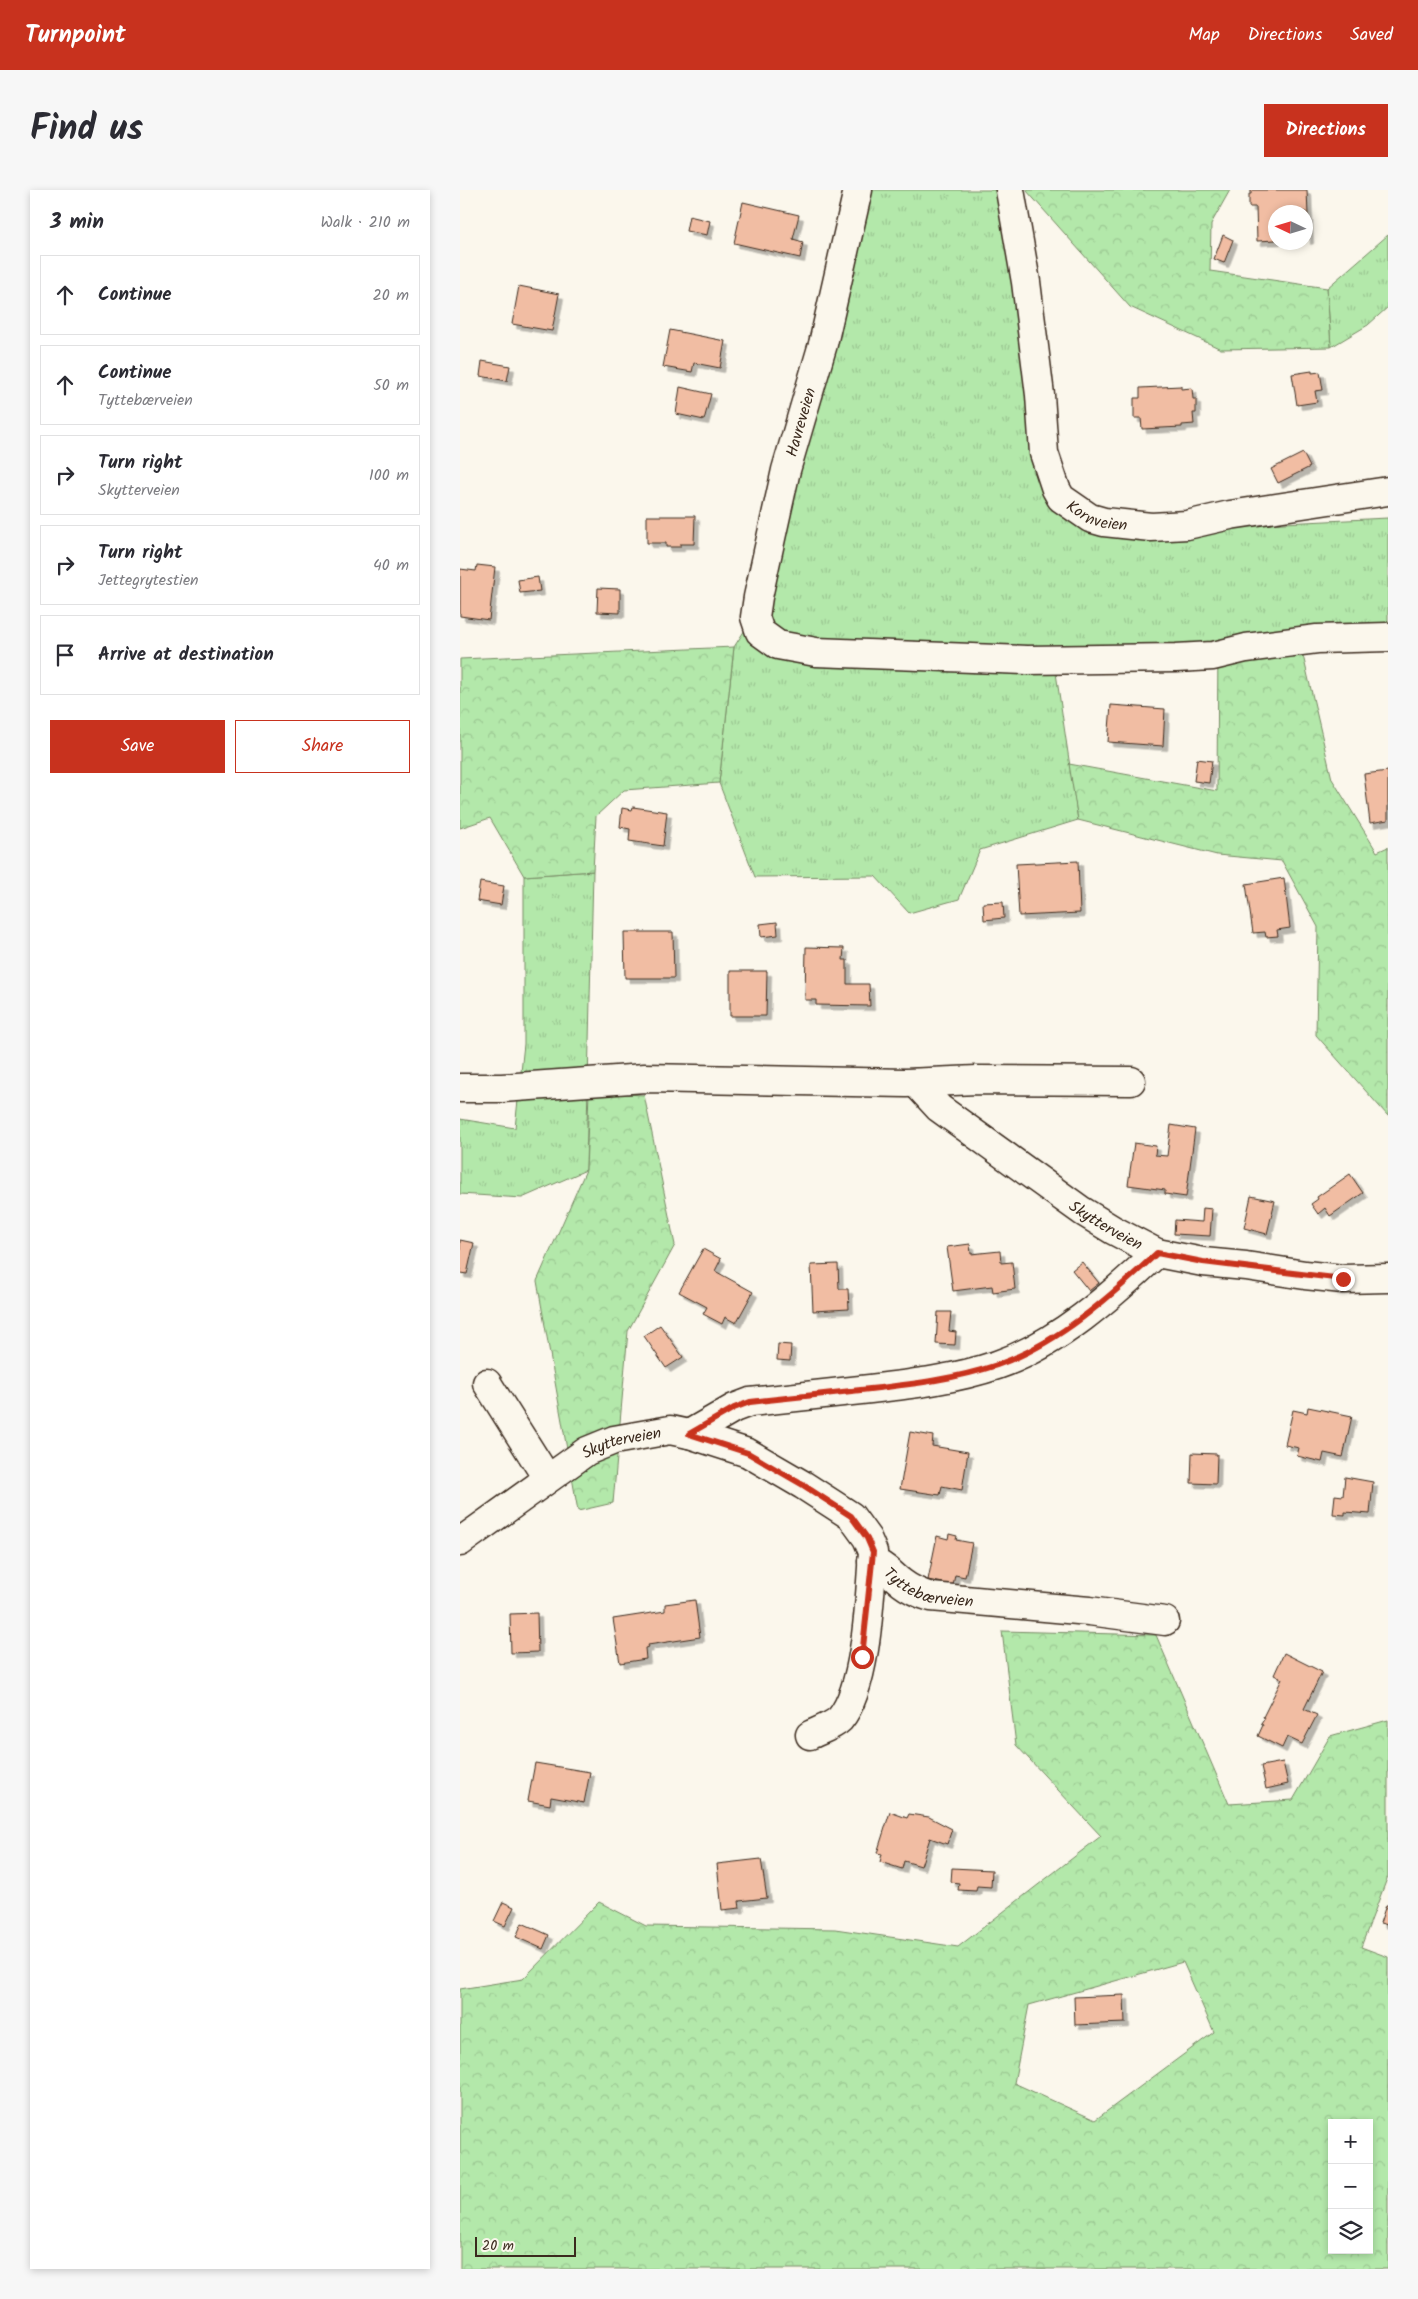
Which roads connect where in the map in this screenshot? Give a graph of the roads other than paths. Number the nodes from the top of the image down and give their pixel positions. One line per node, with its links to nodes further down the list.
1 (858, 190): 4 (street, Havreveien)
2 (1010, 190): 3 (street, Kornveien)
3 (1388, 491)
4 (1388, 637)
5 (1131, 1081): 6 (street)
6 (916, 1083): 7 (street); 8 (street, Skytterveien)
7 (460, 1088)
8 (1157, 1253): 9 (street); 11 (street, Skytterveien)
9 (1388, 1278)
10 (487, 1383): 12 (street)
11 (689, 1434): 12 (street, Skytterveien); 14 (street, Tyttebærveien)
12 (547, 1478): 13 (street, Skytterveien)
13 (460, 1542)
14 (872, 1562): 15 (street, Tyttebærveien); 16 (street)
15 (1165, 1621)
16 (810, 1735)

